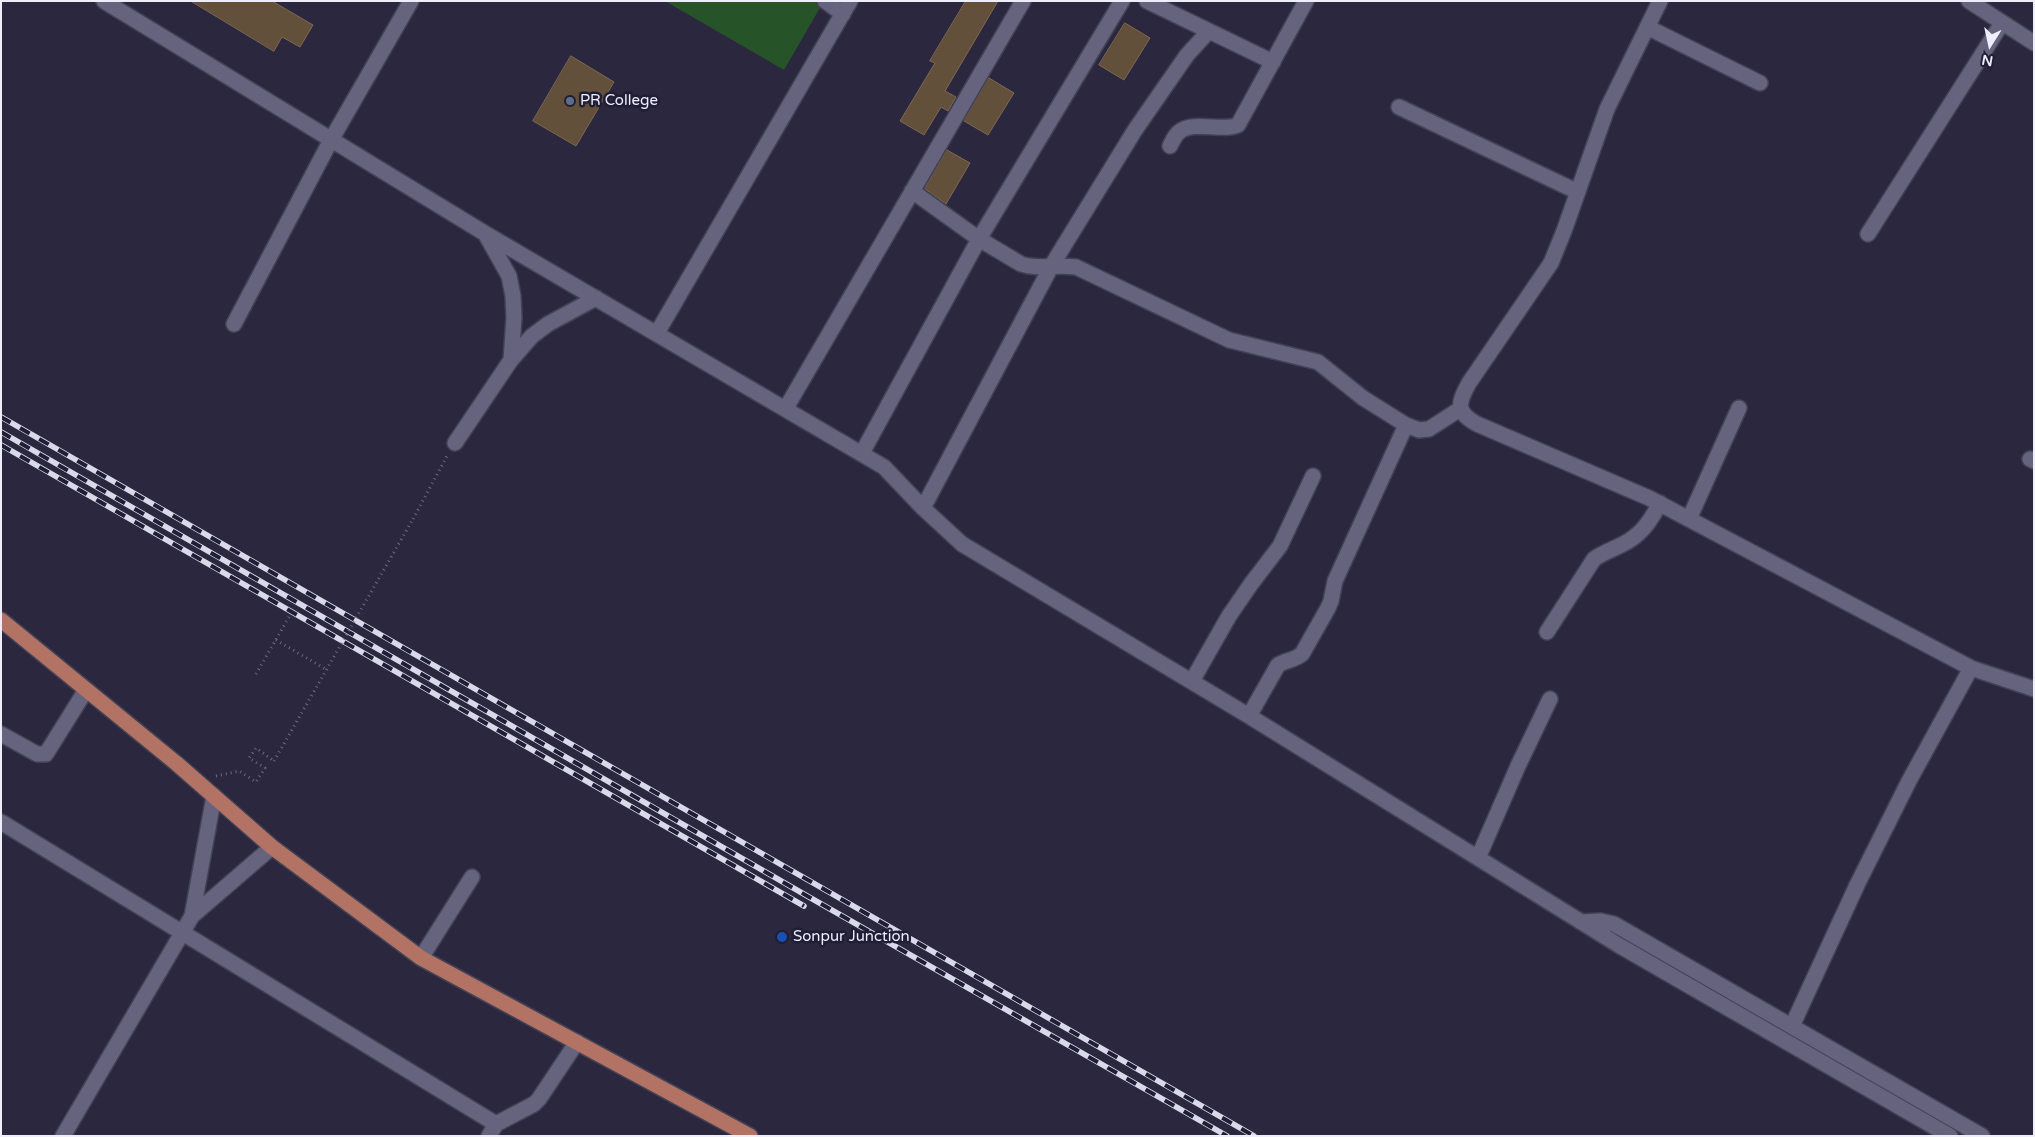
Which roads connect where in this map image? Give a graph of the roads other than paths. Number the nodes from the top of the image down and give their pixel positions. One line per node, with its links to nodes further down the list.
1 (104, 1): 18 (street)
2 (411, 1): 18 (street)
3 (825, 1): 10 (street)
4 (1023, 1): 20 (street)
5 (1122, 1): 24 (street)
6 (1147, 1): 13 (street)
7 (1306, 1): 15 (street)
8 (1660, 1): 12 (street)
9 (1969, 1): 11 (street)
10 (847, 8): 28 (street)
11 (2002, 22): 14 (street); 23 (street)
12 (1647, 27): 16 (street); 21 (street)
13 (1209, 31): 15 (street); 25 (street)
14 (2034, 43)
15 (1273, 62): 19 (street)
16 (1760, 83)
17 (1399, 107): 21 (street)
18 (331, 140): 22 (street); 27 (street)
19 (1170, 146)
20 (912, 191): 24 (street); 30 (street)
21 (1578, 192): 32 (street)
22 (486, 234): 26 (street); 29 (street)
23 (1868, 234)
24 (979, 239): 25 (street); 35 (street)
25 (1052, 266): 33 (street); 38 (street)
26 (596, 298): 28 (street); 29 (street)
27 (234, 324)
28 (657, 333): 30 (street)
29 (510, 360): 34 (street)
30 (786, 408): 35 (street)
31 (1739, 408): 39 (street)
32 (1460, 409): 33 (street); 37 (street)
33 (1406, 425): 47 (street)
34 (454, 443)
35 (862, 453): 38 (street)
36 (1313, 476): 43 (street)
37 (1660, 503): 39 (street); 41 (street)
38 (923, 508): 43 (street)
39 (1689, 519): 42 (street)
40 (1, 620): 45 (main road)
41 (1547, 632)
42 (1971, 668): 44 (street); 58 (street)
43 (1192, 681): 47 (street)
44 (2034, 689)
45 (86, 690): 48 (street); 49 (main road)
46 (1550, 699): 52 (street)
47 (1250, 716): 52 (street)
48 (1, 734)
49 (214, 796): 51 (main road); 54 (street)
50 (1, 822): 56 (street)
51 (272, 847): 54 (street); 57 (main road)
52 (1478, 858): 55 (street)
53 (472, 877): 57 (street)
54 (192, 916): 56 (street)
55 (1581, 922): 58 (street); 63 (street)
56 (182, 932): 60 (street); 61 (street)
57 (421, 958): 59 (main road)
58 (1792, 1026): 64 (street)
59 (577, 1042): 60 (street); 62 (main road)
60 (493, 1130)
61 (64, 1136)
62 (750, 1136)
63 (1950, 1136)
64 (1982, 1136)

